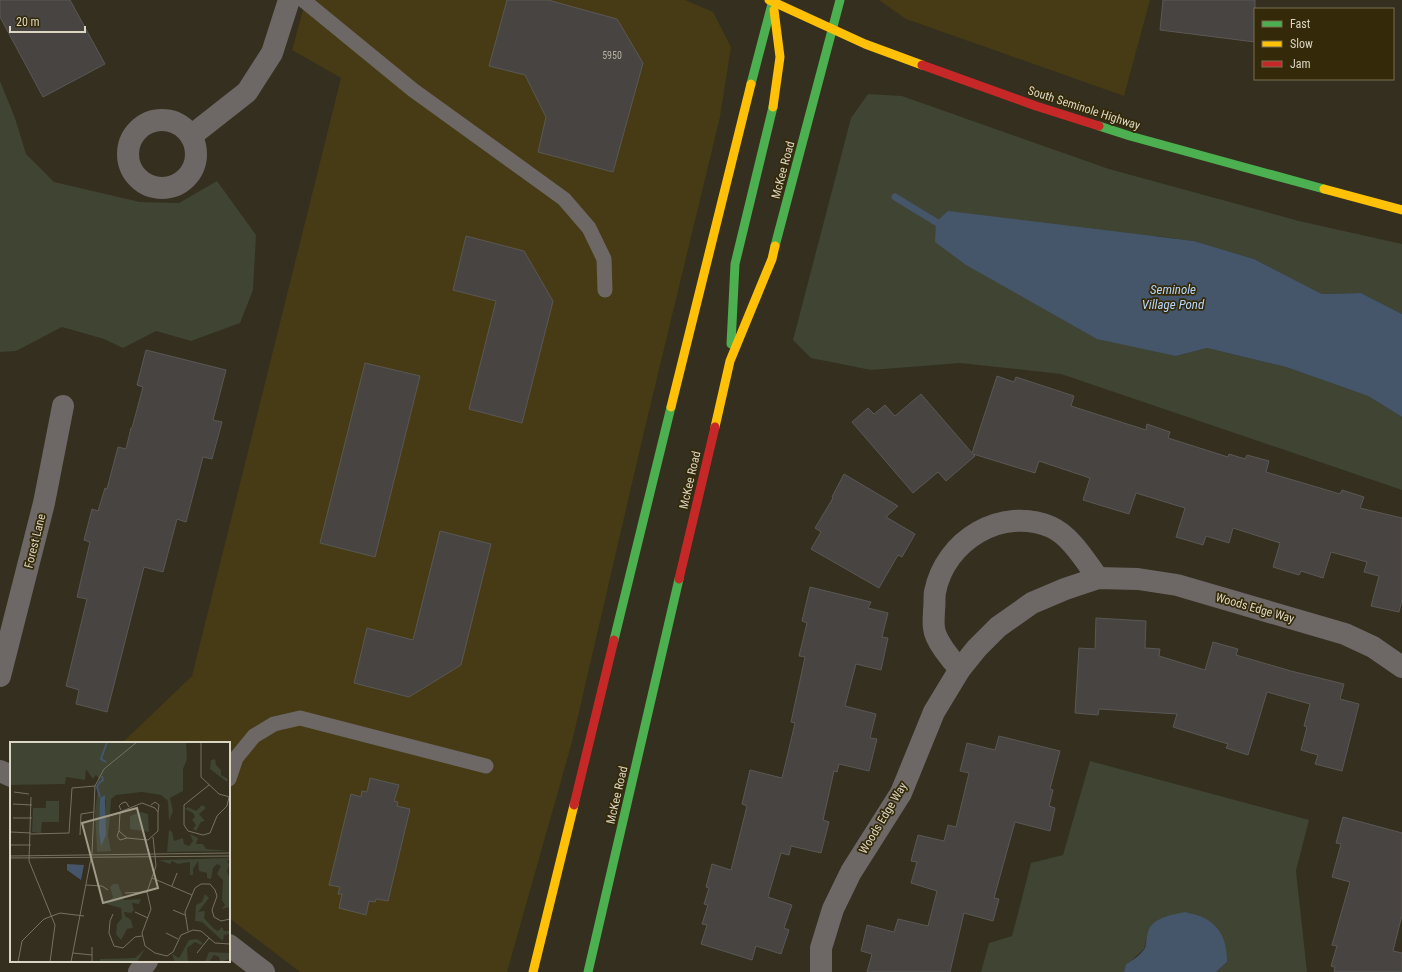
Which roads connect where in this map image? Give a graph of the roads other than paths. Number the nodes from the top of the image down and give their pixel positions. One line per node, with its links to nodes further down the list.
1 (289, 0): 6 (street)
2 (303, 0): 8 (lane)
3 (840, 0): 5 (main road, McKee Road)
4 (772, 1): 5 (main road, South Seminole Highway); 9 (main road); 23 (main road)
5 (832, 30): 7 (main road, South Seminole Highway); 9 (main road, McKee Road)
6 (191, 136)
7 (1402, 210)
8 (605, 290)
9 (730, 361): 24 (main road, McKee Road)
10 (63, 406): 14 (street, Forest Lane)
11 (1098, 578): 12 (street, Woods Edge Way); 13 (street, Woods Edge Way); 13 (street)
12 (1402, 667)
13 (960, 668): 25 (street, Woods Edge Way)
14 (0, 676)
15 (486, 766): 18 (lane)
16 (0, 770): 17 (street)
17 (10, 775)
18 (230, 776)
19 (230, 946): 22 (street)
20 (146, 962): 21 (street)
21 (139, 972)
22 (264, 972)
23 (533, 972)
24 (588, 972)
25 (820, 972)

